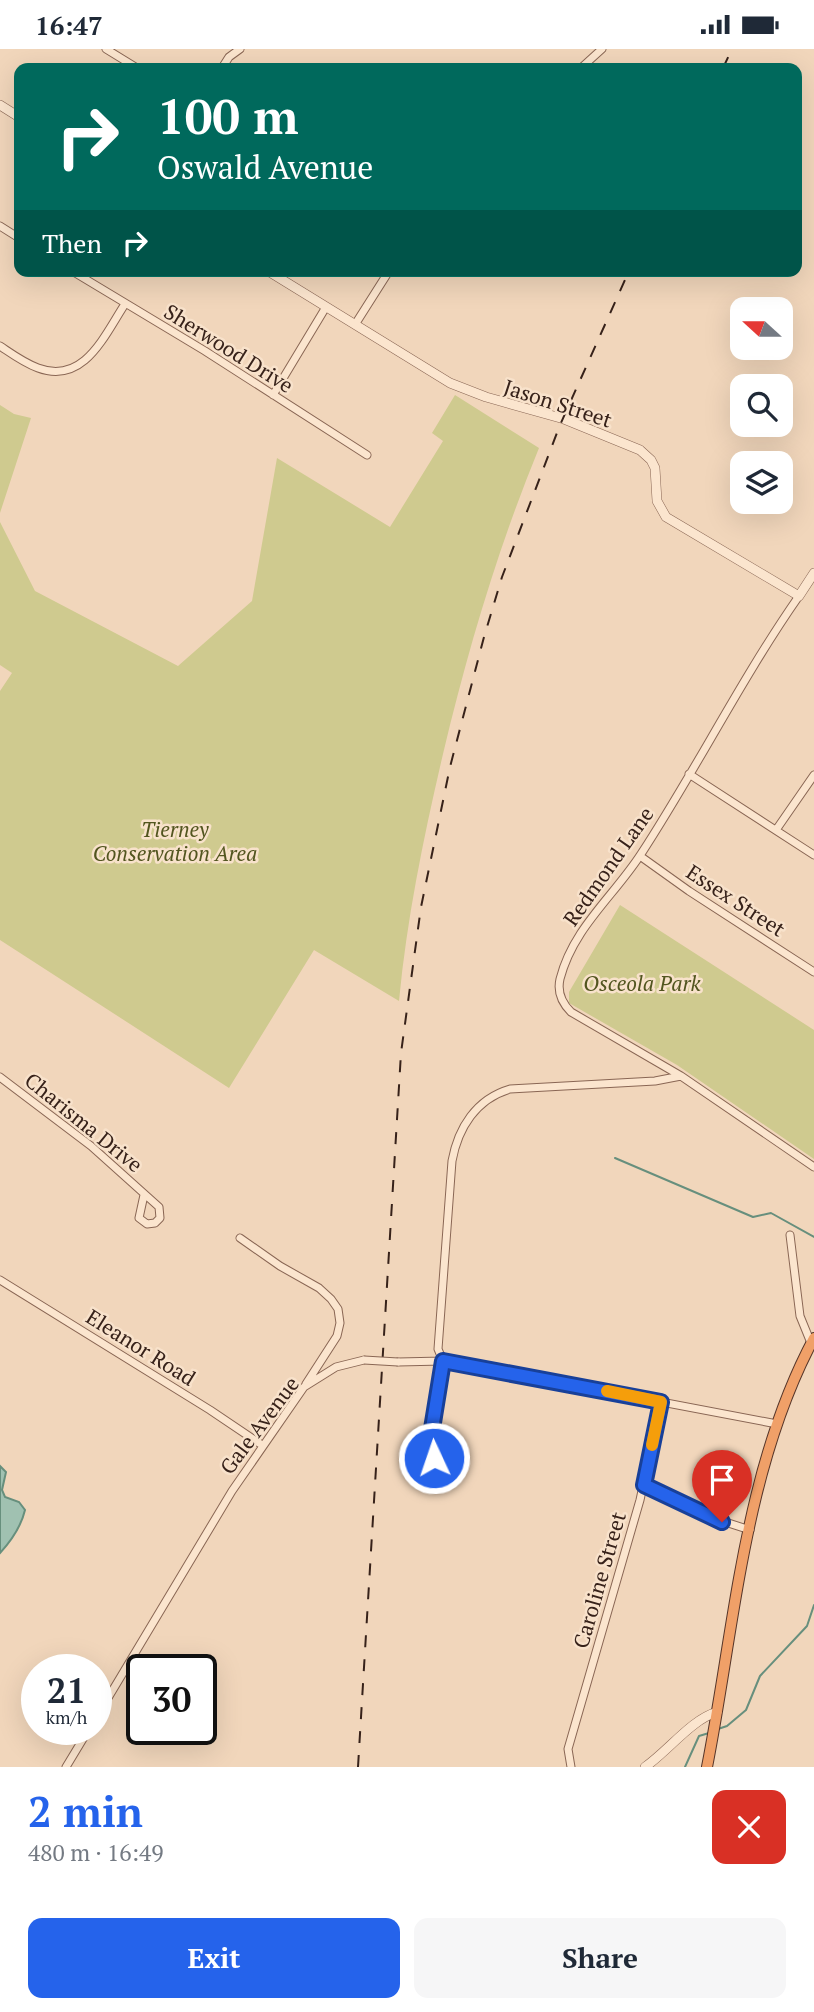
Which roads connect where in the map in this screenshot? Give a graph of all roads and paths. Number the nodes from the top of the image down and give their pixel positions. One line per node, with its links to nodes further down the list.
1 (106, 49): 4 (street)
2 (240, 49): 5 (street)
3 (602, 49): 6 (street)
4 (128, 63)
5 (225, 63)
6 (587, 63)
7 (82, 277): 10 (street, Sherwood Drive)
8 (278, 277): 11 (street, Jason Street)
9 (385, 277): 12 (street)
10 (125, 304): 13 (street); 14 (street, Sherwood Drive)
11 (326, 307): 12 (street, Jason Street); 14 (street)
12 (356, 323): 17 (street, Jason Street)
13 (0, 346)
14 (273, 395): 15 (street, Sherwood Drive)
15 (367, 455)
16 (814, 573): 17 (street)
17 (799, 596): 18 (street, Redmond Lane)
18 (690, 774): 20 (street); 22 (street, Redmond Lane)
19 (814, 775): 20 (street)
20 (776, 830): 21 (street)
21 (814, 855)
22 (640, 856): 23 (street, Essex Street); 24 (street, Redmond Lane)
23 (814, 972)
24 (681, 1076): 26 (street); 32 (street)
25 (0, 1077): 27 (street, Charisma Drive)
26 (814, 1167)
27 (144, 1195)
28 (790, 1235): 31 (street)
29 (240, 1237): 33 (street)
30 (0, 1280): 36 (street, Eleanor Road)
31 (813, 1341): 35 (highway)
32 (443, 1361): 33 (street, Gale Avenue, bridge); 34 (street, Gale Avenue); 37 (street)
33 (304, 1387): 36 (street, Gale Avenue)
34 (661, 1402): 35 (street, Gale Avenue); 38 (street, Caroline Street)
35 (777, 1424): 39 (highway)
36 (262, 1445): 40 (street, Gale Avenue)
37 (442, 1475)
38 (644, 1485): 39 (street); 44 (street, Caroline Street)
39 (750, 1530): 41 (highway)
40 (112, 1691)
41 (716, 1716): 45 (street); 46 (highway)
42 (79, 1745): 43 (street)
43 (66, 1767)
44 (571, 1767)
45 (645, 1767)
46 (706, 1767)

